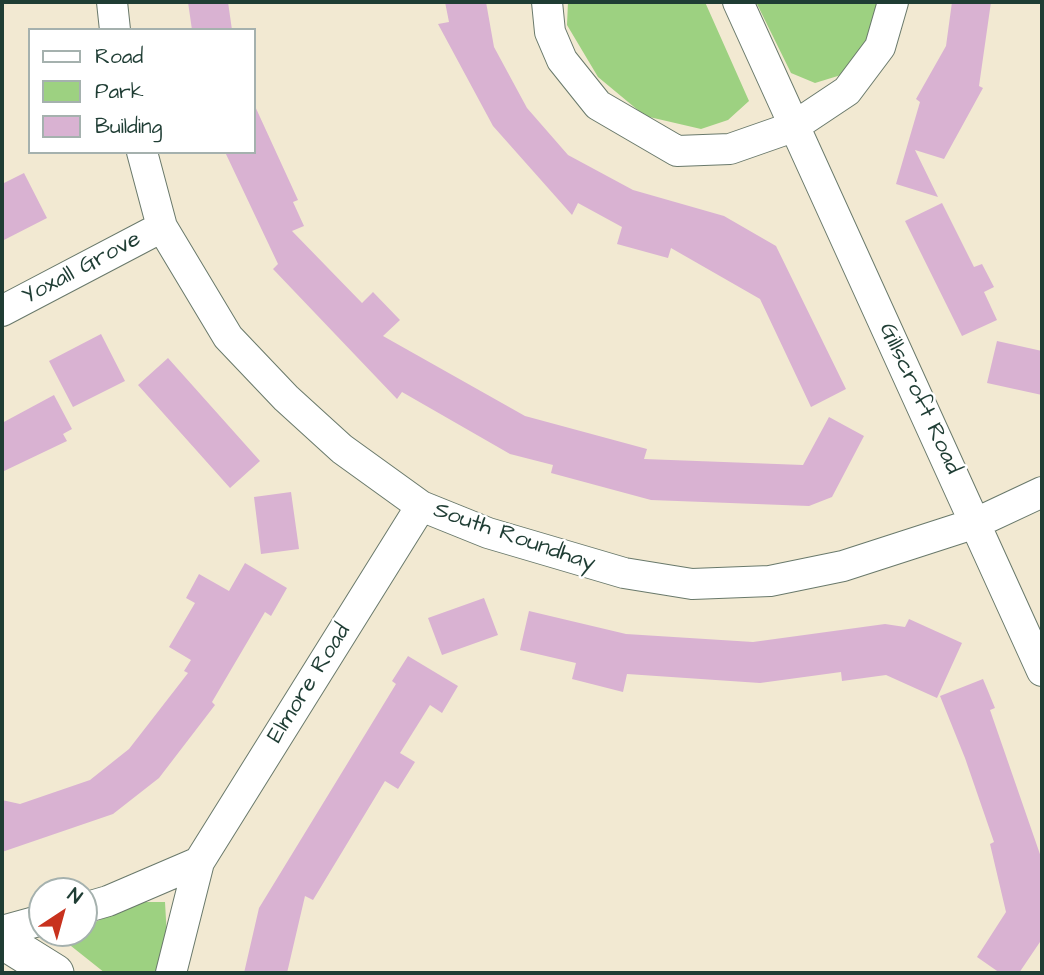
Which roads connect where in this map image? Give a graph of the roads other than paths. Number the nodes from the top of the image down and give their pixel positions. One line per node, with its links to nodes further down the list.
1 (112, 2): 5 (street)
2 (547, 2): 6 (street)
3 (738, 2): 6 (street, Gillscroft Road)
4 (893, 2): 6 (street)
5 (115, 28)
6 (793, 127): 12 (street, Gillscroft Road)
7 (143, 154): 8 (street, South Roundhay)
8 (162, 227): 9 (street, Yoxall Grove); 11 (street, South Roundhay)
9 (2, 311)
10 (1042, 492): 12 (street, South Roundhay)
11 (421, 506): 12 (street, South Roundhay); 14 (street, Elmore Road)
12 (976, 523): 13 (street, Gillscroft Road)
13 (1042, 671)
14 (199, 862): 15 (street); 20 (street, Elmore Road)
15 (98, 904)
16 (28, 924): 17 (street)
17 (2, 931)
18 (2, 940): 19 (street)
19 (55, 973)
20 (171, 973)

